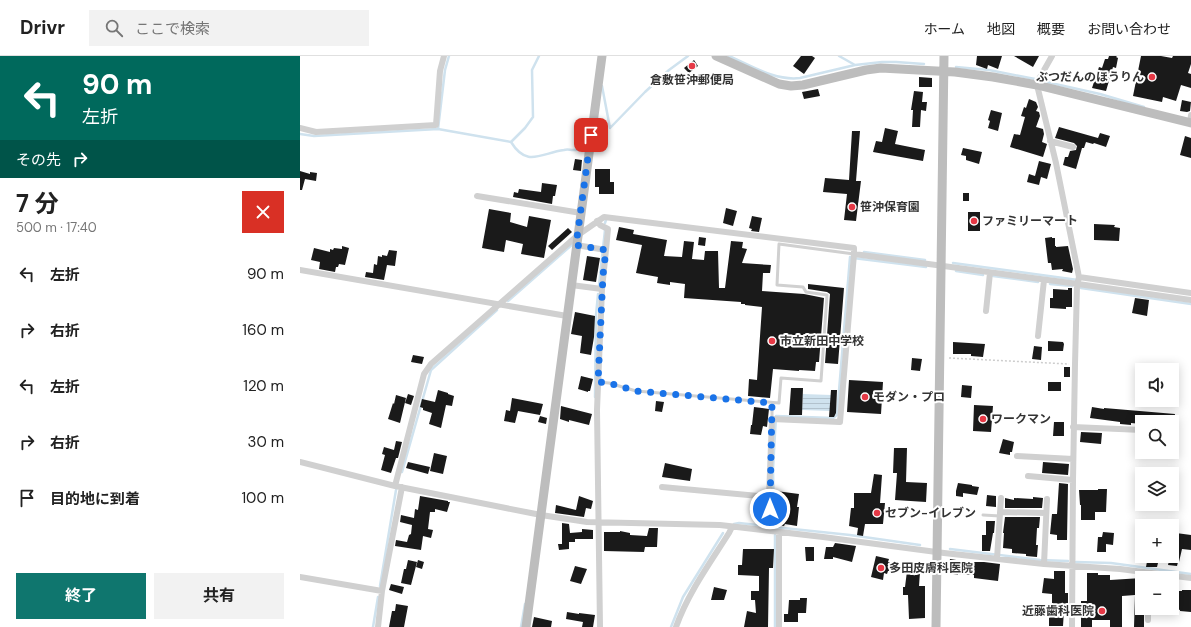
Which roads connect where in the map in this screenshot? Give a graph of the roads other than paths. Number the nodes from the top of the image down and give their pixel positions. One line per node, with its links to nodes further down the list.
1 (444, 56): 9 (street)
2 (602, 56): 13 (street)
3 (716, 56): 6 (street)
4 (944, 56): 6 (street)
5 (1052, 56): 7 (street)
6 (944, 72): 7 (street); 19 (street)
7 (1037, 85): 8 (street); 10 (street)
8 (1191, 120)
9 (300, 128)
10 (1050, 141): 11 (street); 23 (street)
11 (1073, 147)
12 (477, 196): 13 (street)
13 (581, 213): 15 (street)
14 (598, 223): 15 (street); 17 (street); 18 (street)
15 (578, 235): 16 (street); 28 (street)
16 (576, 245): 17 (street); 24 (street)
17 (603, 250): 25 (street)
18 (853, 257): 19 (street); 33 (lane); 34 (street)
19 (941, 265): 21 (street); 55 (street)
20 (300, 270): 28 (street)
21 (990, 273): 22 (street); 29 (street)
22 (1044, 280): 23 (street); 31 (street)
23 (1078, 280): 26 (street); 27 (street); 35 (street)
24 (571, 285): 25 (street); 30 (street)
25 (602, 289): 32 (street)
26 (1191, 293)
27 (1191, 300)
28 (500, 305): 30 (street); 42 (street)
29 (986, 311)
30 (565, 316): 49 (street)
31 (1038, 336)
32 (598, 382): 33 (lane); 51 (street)
33 (772, 403): 34 (lane)
34 (774, 419): 44 (street)
35 (1073, 427): 36 (street); 38 (street)
36 (1135, 430)
37 (1017, 456): 38 (street)
38 (1073, 459): 41 (street)
39 (300, 462): 42 (street)
40 (1028, 476): 41 (street)
41 (1072, 480): 58 (street)
42 (398, 486): 49 (street); 63 (street)
43 (662, 486): 44 (street)
44 (770, 498): 53 (street)
45 (1001, 498): 48 (street)
46 (1047, 499): 47 (street)
47 (1046, 513): 48 (street); 57 (street)
48 (1000, 514): 50 (lane); 56 (street)
49 (541, 515): 51 (street); 67 (street)
50 (983, 515)
51 (596, 523): 52 (street); 68 (street)
52 (732, 526): 53 (street); 69 (street)
53 (770, 531): 54 (street)
54 (780, 532): 55 (street); 70 (street)
55 (937, 552): 56 (street); 71 (street)
56 (998, 556): 57 (street)
57 (1044, 562): 58 (street)
58 (1072, 566): 59 (street); 72 (street)
59 (1135, 572)
60 (300, 577): 63 (street)
61 (1179, 577): 62 (street)
62 (1191, 578)
63 (382, 591): 66 (street)
64 (1148, 615): 65 (street)
65 (1148, 620)
66 (378, 627)
67 (526, 627)
68 (600, 627)
69 (676, 627)
70 (779, 627)
71 (936, 627)
72 (1072, 627)

